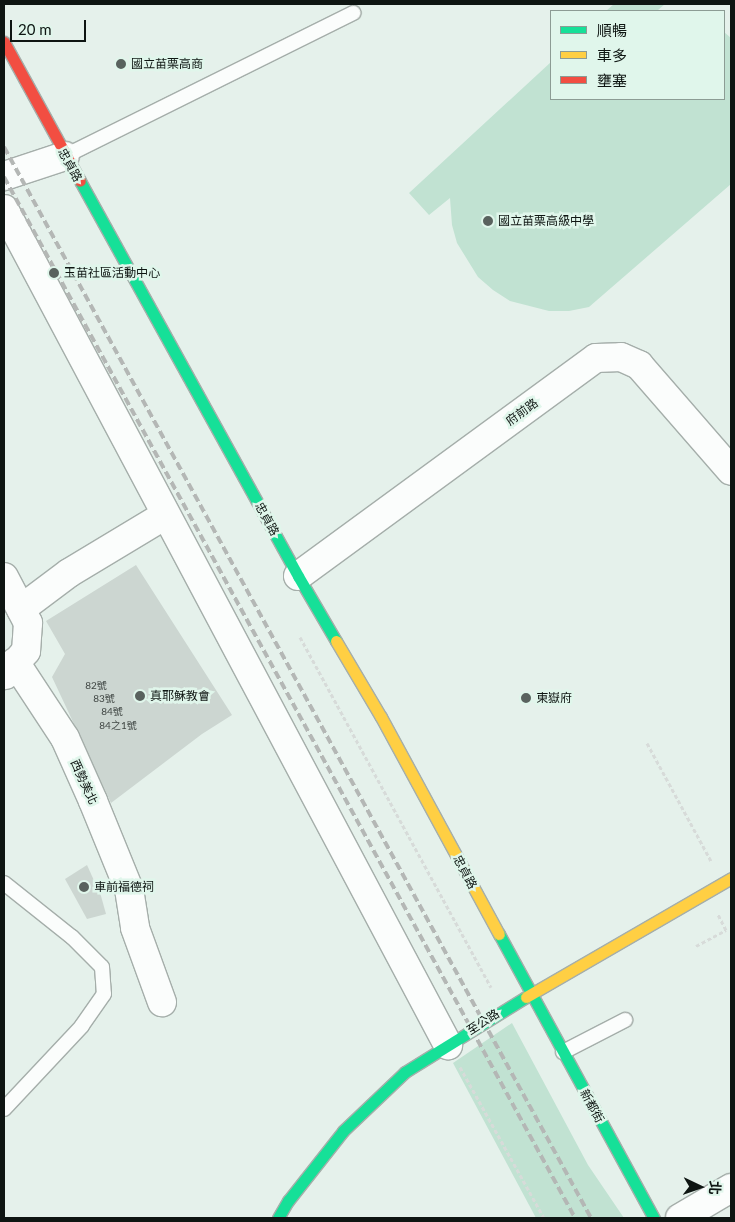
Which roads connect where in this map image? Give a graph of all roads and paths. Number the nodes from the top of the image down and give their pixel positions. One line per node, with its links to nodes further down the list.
1 (353, 13): 3 (lane)
2 (4, 42): 3 (street, 忠貞路)
3 (66, 156): 4 (street); 8 (street, 忠貞路)
4 (4, 176)
5 (4, 209): 7 (street)
6 (731, 471): 8 (street, 府前路)
7 (165, 516): 10 (street); 20 (street)
8 (298, 576): 17 (street, 忠貞路)
9 (4, 577): 10 (street, 西勢美北)
10 (21, 609): 11 (street, 西勢美北)
11 (9, 669): 18 (street, 西勢美北)
12 (647, 743): 13 (path)
13 (727, 880): 15 (street, 至公路)
14 (4, 883): 22 (lane)
15 (708, 891): 16 (path); 17 (street, 至公路)
16 (696, 946)
17 (531, 994): 20 (street, 至公路); 21 (street, 新都街)
18 (162, 1002)
19 (625, 1020): 21 (lane)
20 (448, 1045): 24 (street, 至公路); 25 (path)
21 (562, 1052): 26 (street, 新都街)
22 (4, 1108)
23 (731, 1188): 27 (street)
24 (278, 1218)
25 (544, 1218)
26 (654, 1218)
27 (680, 1218)

